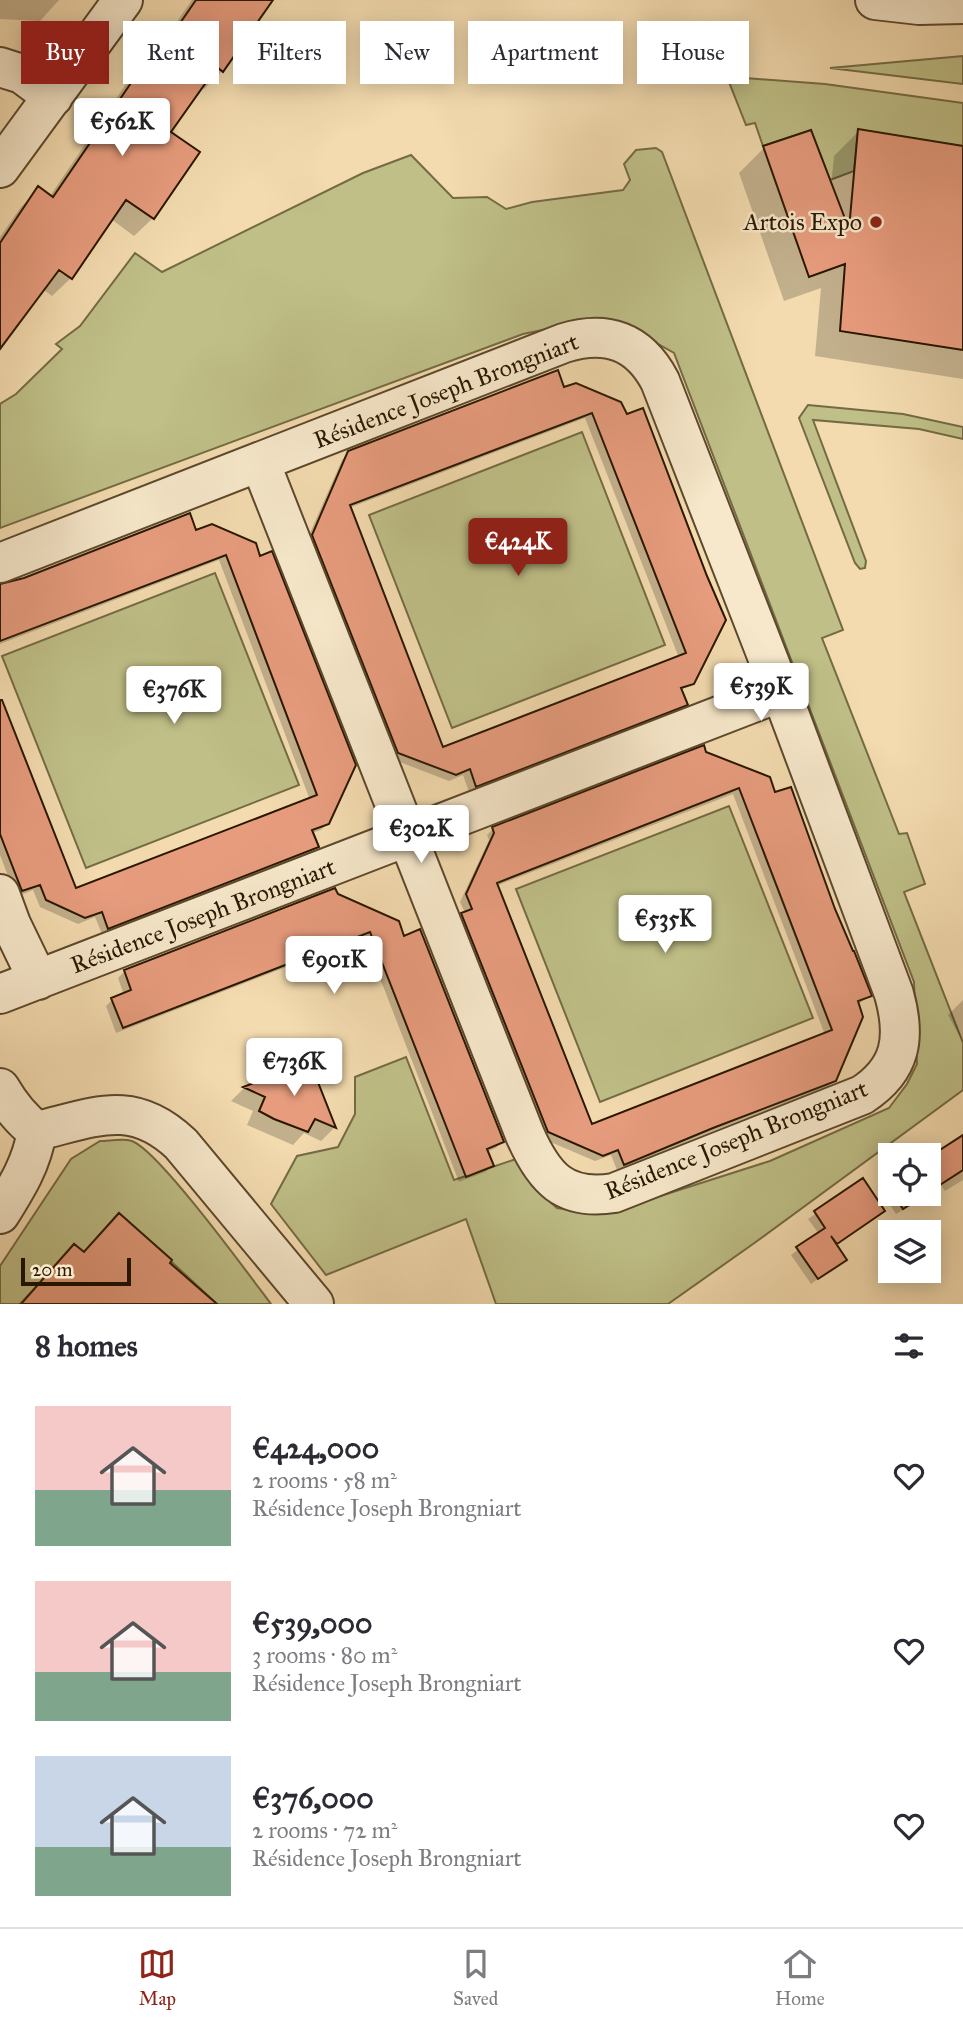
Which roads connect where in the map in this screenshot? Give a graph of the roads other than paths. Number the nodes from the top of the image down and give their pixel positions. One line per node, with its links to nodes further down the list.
1 (122, 0): 5 (street)
2 (875, 0): 3 (street)
3 (963, 4)
4 (0, 67): 5 (street)
5 (53, 97): 6 (street)
6 (0, 168)
7 (260, 462): 8 (street, Résidence Joseph Brongniart); 9 (street, Résidence Joseph Brongniart); 10 (street, Résidence Joseph Brongniart)
8 (0, 563)
9 (781, 692): 10 (street, Résidence Joseph Brongniart); 10 (street, Résidence Joseph Brongniart)
10 (408, 838): 12 (street, Résidence Joseph Brongniart)
11 (0, 894): 12 (street, Résidence Joseph Brongniart)
12 (38, 980): 13 (street, Résidence Joseph Brongniart)
13 (0, 995)
14 (0, 1088): 15 (street)
15 (37, 1131): 16 (street); 17 (street)
16 (0, 1214)
17 (314, 1304)

